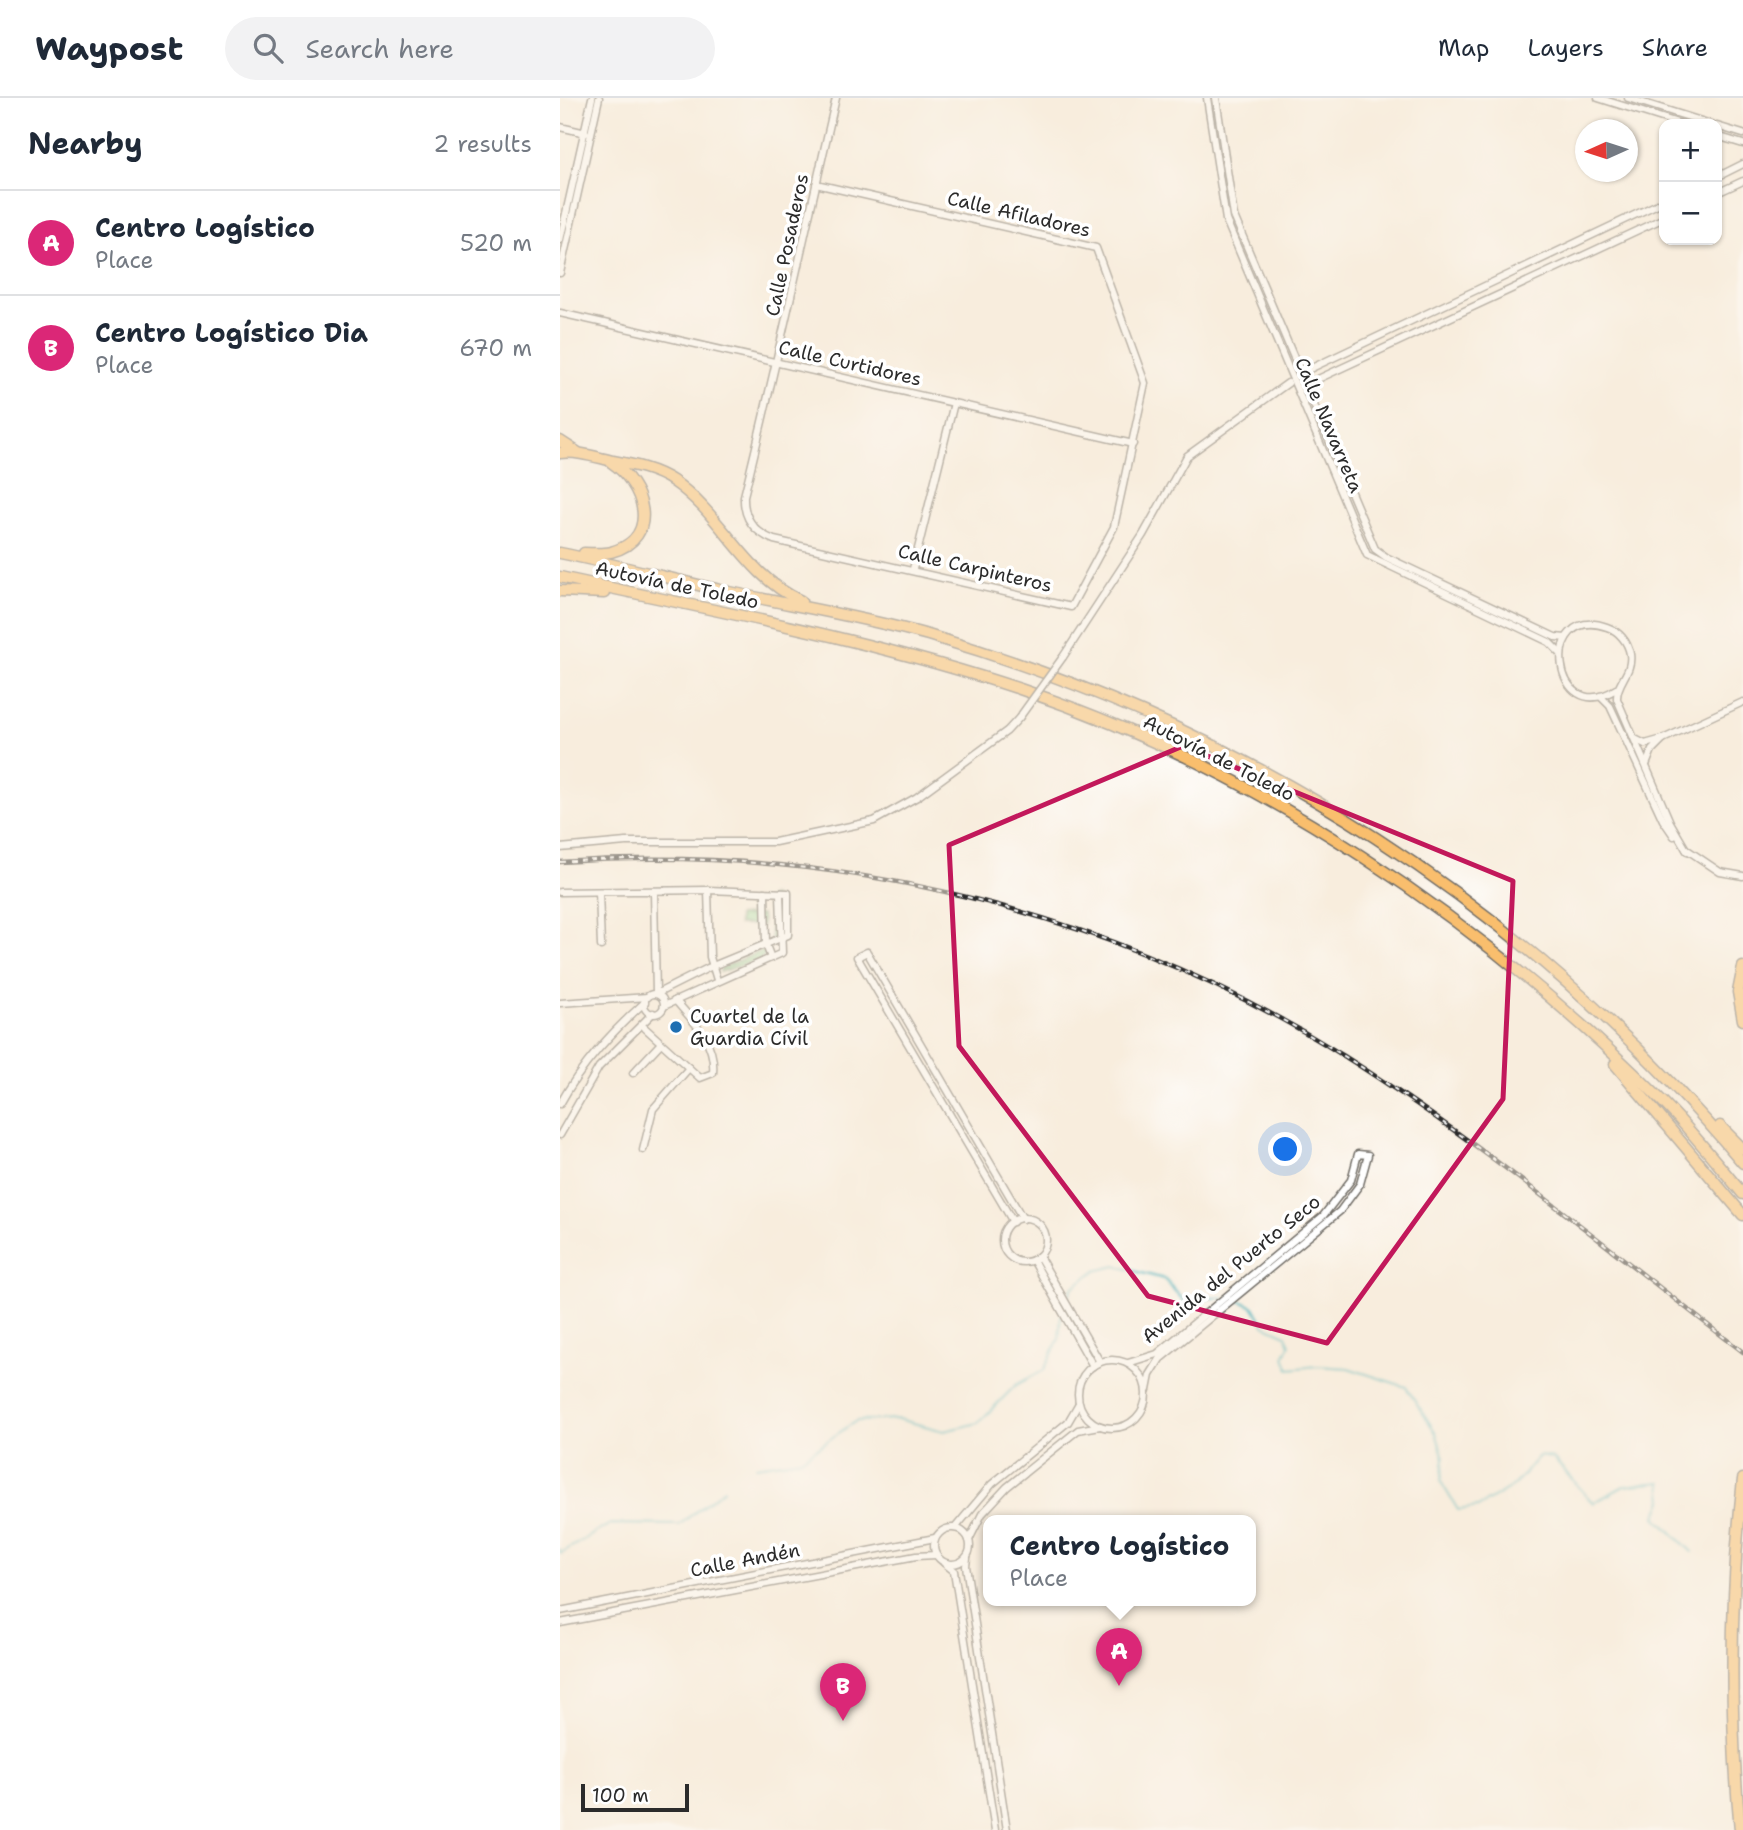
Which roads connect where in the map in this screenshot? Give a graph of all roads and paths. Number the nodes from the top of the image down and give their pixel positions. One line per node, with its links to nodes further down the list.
1 (592, 98): 12 (street)
2 (599, 98): 12 (street)
3 (836, 98): 19 (street, Calle Posaderos)
4 (1207, 98): 28 (street, Calle Navarreta)
5 (1216, 98): 27 (street, Calle Navarreta)
6 (1598, 98): 8 (street)
7 (1628, 98): 9 (street)
8 (1665, 119)
9 (1695, 119)
10 (560, 127): 12 (street)
11 (1722, 128): 13 (street)
12 (587, 133): 23 (street); 24 (street)
13 (1743, 134)
14 (1722, 138): 15 (street)
15 (1743, 144)
16 (1743, 164): 17 (street)
17 (1722, 174)
18 (1743, 181): 20 (street)
19 (816, 184): 26 (street, Calle Posaderos); 33 (street, Calle Afiladores)
20 (1722, 191)
21 (1659, 203): 27 (street)
22 (1659, 220): 29 (street)
23 (560, 240)
24 (560, 273)
25 (560, 313): 26 (street, Calle Curtidores)
26 (777, 363): 31 (street, Calle Curtidores); 37 (street, Calle Posaderos)
27 (1301, 373): 28 (street); 29 (street, Calle Navarreta)
28 (1290, 380): 30 (street, Calle Navarreta); 52 (street, bridge)
29 (1306, 384): 30 (street); 44 (street, Calle Navarreta)
30 (1298, 388): 45 (street, Calle Navarreta)
31 (954, 403): 33 (street, Calle Curtidores); 39 (street)
32 (560, 441): 34 (highway)
33 (1133, 444): 39 (street, Calle Carpinteros)
34 (577, 452): 35 (highway); 36 (highway)
35 (560, 453)
36 (606, 459): 38 (highway); 43 (highway)
37 (749, 521): 39 (street, Calle Carpinteros)
38 (564, 554): 43 (highway, Autovía de Toledo)
39 (912, 569)
40 (560, 577): 42 (highway, Autovía de Toledo)
41 (560, 591): 42 (highway)
42 (627, 592): 76 (highway, Autovía de Toledo)
43 (809, 607): 81 (highway, Autovía de Toledo)
44 (1566, 638): 45 (street); 46 (street)
45 (1560, 653): 47 (street)
46 (1616, 689): 47 (street); 49 (street)
47 (1600, 696): 53 (street)
48 (1743, 702): 50 (street)
49 (1634, 739): 50 (street); 51 (street)
50 (1662, 739): 51 (street)
51 (1646, 765): 53 (street)
52 (560, 848)
53 (1688, 850): 54 (street)
54 (1743, 876)
55 (708, 890): 56 (street); 59 (street); 65 (street)
56 (654, 891): 58 (street); 68 (street)
57 (560, 892): 58 (street)
58 (599, 892): 63 (street)
59 (765, 892): 60 (street); 62 (street)
60 (780, 893): 61 (street); 61 (street)
61 (781, 939): 62 (street); 64 (street)
62 (766, 945): 64 (street); 65 (street)
63 (601, 946)
64 (771, 958): 67 (street)
65 (712, 967): 67 (street); 68 (street)
66 (1743, 967): 74 (highway)
67 (717, 979): 70 (street)
68 (656, 994): 69 (street); 72 (street)
69 (646, 999): 71 (street); 73 (street); 80 (street)
70 (675, 1000): 72 (street); 78 (street)
71 (561, 1005)
72 (664, 1006): 73 (street)
73 (653, 1013): 82 (street)
74 (1742, 1017)
75 (645, 1028): 77 (street)
76 (1597, 1039): 86 (highway, Autovía de Toledo); 87 (highway)
77 (661, 1043): 78 (street); 79 (street)
78 (689, 1068): 84 (street)
79 (633, 1073)
80 (560, 1104)
81 (1696, 1107): 83 (highway); 85 (highway, Autovía de Toledo)
82 (560, 1135)
83 (1743, 1149)
84 (643, 1150)
85 (1743, 1163)
86 (1743, 1194)
87 (1743, 1215)
88 (1023, 1219): 89 (street); 89 (street); 90 (street)
89 (1013, 1222): 90 (street)
90 (1036, 1258): 92 (street); 92 (street)
91 (1128, 1363): 92 (street, Avenida del Puerto Seco); 93 (street, Avenida del Puerto Seco); 93 (street, Avenida del Puerto Seco)
92 (1097, 1364): 94 (street)
93 (1147, 1390): 95 (street, Avenida del Puerto Seco)
94 (1079, 1403): 95 (street); 97 (street)
95 (1100, 1426): 99 (street, Avenida del Puerto Seco)
96 (1743, 1479): 107 (highway)
97 (955, 1528): 98 (street); 99 (street)
98 (935, 1538): 100 (street); 103 (street, Calle Andén)
99 (970, 1541): 101 (street, Avenida del Puerto Seco)
100 (936, 1555): 102 (street); 104 (street, Calle Andén)
101 (967, 1558): 102 (street); 106 (street, Avenida del Puerto Seco)
102 (944, 1563): 105 (street)
103 (560, 1611)
104 (560, 1623)
105 (995, 1830)
106 (1007, 1830)
107 (1741, 1830)

